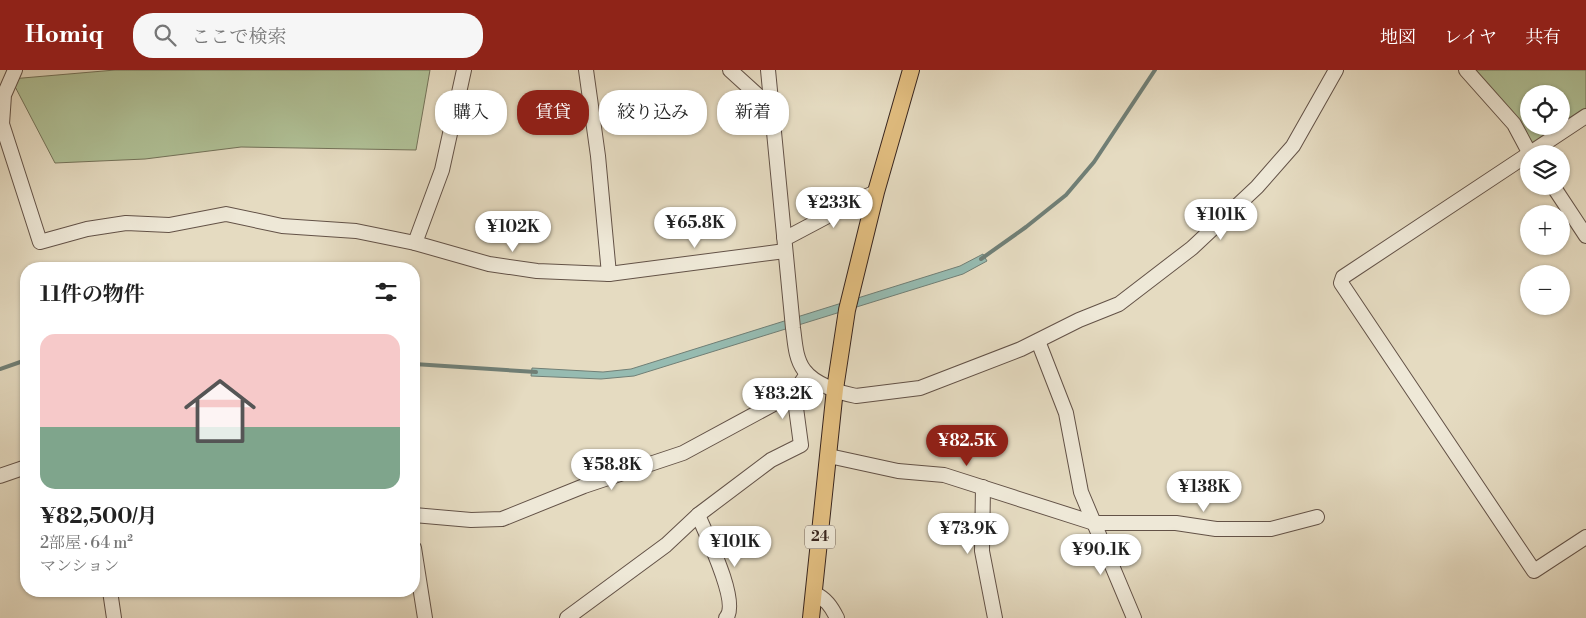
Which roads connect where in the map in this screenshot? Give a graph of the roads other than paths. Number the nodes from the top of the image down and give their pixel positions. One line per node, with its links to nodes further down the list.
1 (15, 70): 20 (street)
2 (464, 70): 20 (street)
3 (586, 70): 22 (street)
4 (730, 70): 9 (street)
5 (768, 70): 10 (street)
6 (911, 70): 16 (main road, 24)
7 (1336, 70): 23 (street)
8 (1466, 70): 13 (street)
9 (752, 90)
10 (770, 90)
11 (1586, 116): 14 (street)
12 (774, 135): 19 (street)
13 (1526, 145)
14 (1542, 145)
15 (1520, 160): 35 (street)
16 (876, 192): 19 (street); 25 (main road, 24)
17 (1559, 195): 18 (street)
18 (1586, 236)
19 (784, 237): 21 (street)
20 (415, 243): 22 (street)
21 (785, 252): 22 (street); 24 (street)
22 (609, 274)
23 (1038, 341): 25 (street); 34 (street)
24 (807, 374): 25 (street); 26 (street)
25 (835, 389): 27 (main road, 24)
26 (794, 393): 31 (street); 32 (street)
27 (829, 456): 30 (street); 37 (main road, 24)
28 (20, 469): 29 (street)
29 (0, 476)
30 (983, 487): 34 (street); 45 (street)
31 (698, 515): 41 (street); 42 (street)
32 (420, 516)
33 (1317, 517): 34 (street)
34 (1094, 523): 46 (street)
35 (1586, 537)
36 (420, 586): 40 (street)
37 (814, 593): 43 (main road, 24); 44 (street)
38 (111, 597): 39 (street)
39 (114, 618)
40 (425, 618)
41 (567, 618)
42 (726, 618)
43 (811, 618)
44 (837, 618)
45 (995, 618)
46 (1134, 618)

